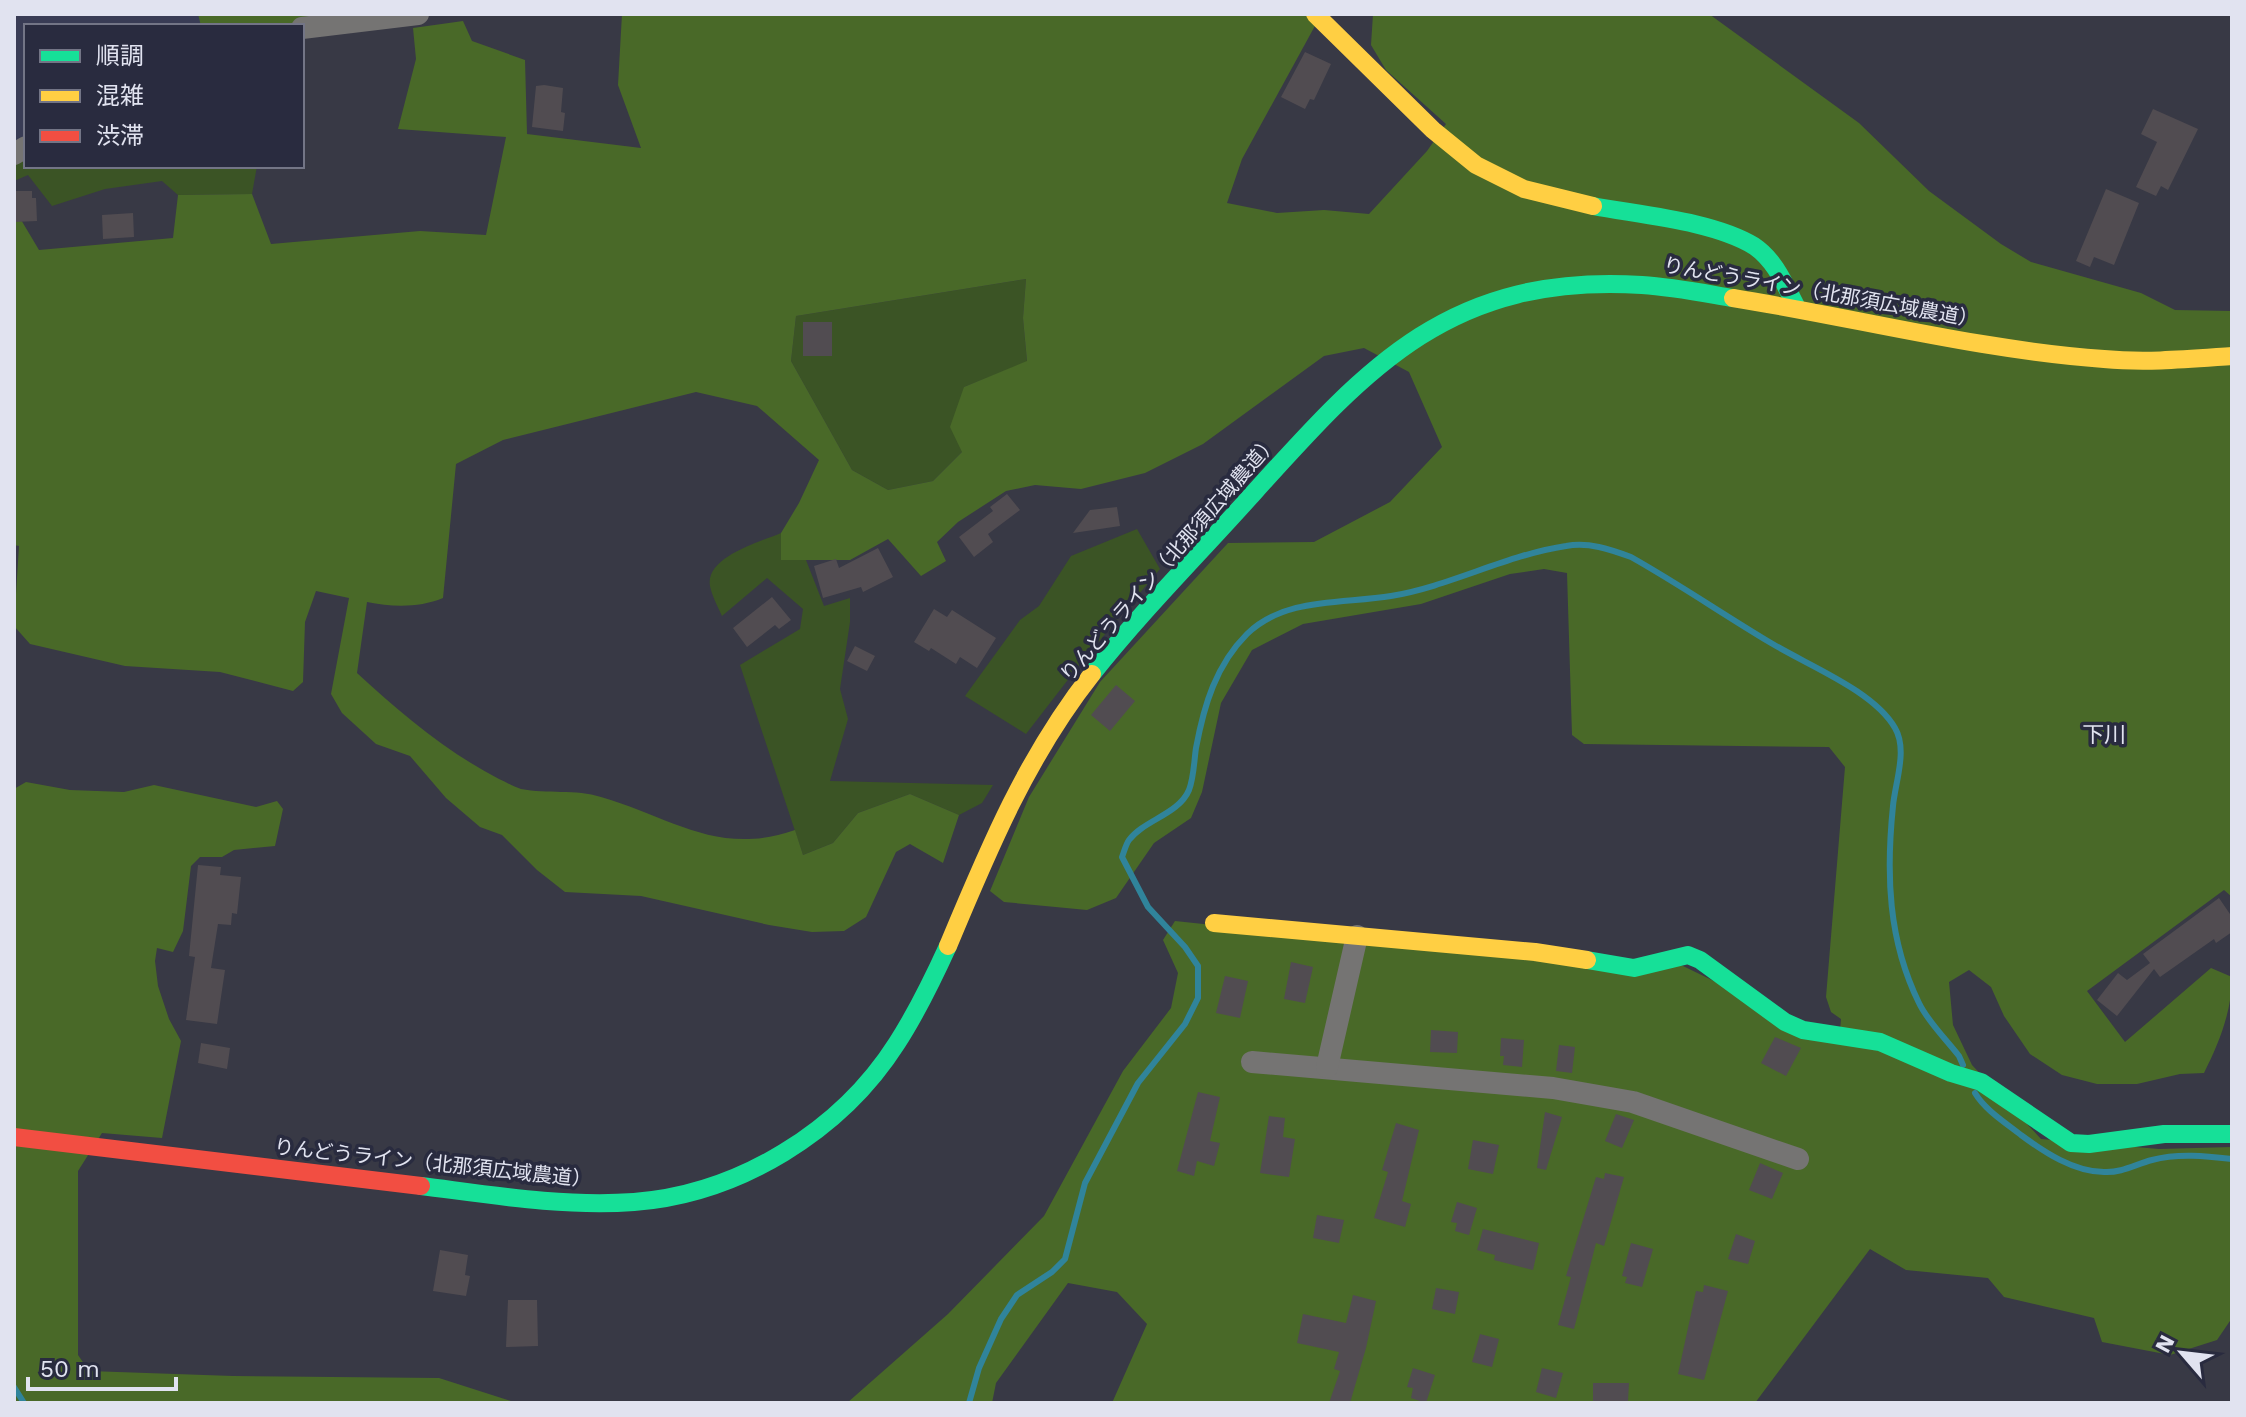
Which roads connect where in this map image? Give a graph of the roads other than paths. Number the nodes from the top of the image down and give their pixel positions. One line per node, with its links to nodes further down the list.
1 (418, 14): 3 (street)
2 (1315, 14): 4 (street)
3 (304, 28)
4 (1796, 306): 5 (street, りんどうライン（北那須広域農道）); 11 (street, りんどうライン（北那須広域農道）)
5 (2232, 356)
6 (1214, 923): 7 (street)
7 (1357, 936): 9 (street); 10 (street)
8 (1252, 1062): 9 (street)
9 (1327, 1067): 12 (street)
10 (2232, 1134)
11 (14, 1137)
12 (1798, 1159)

